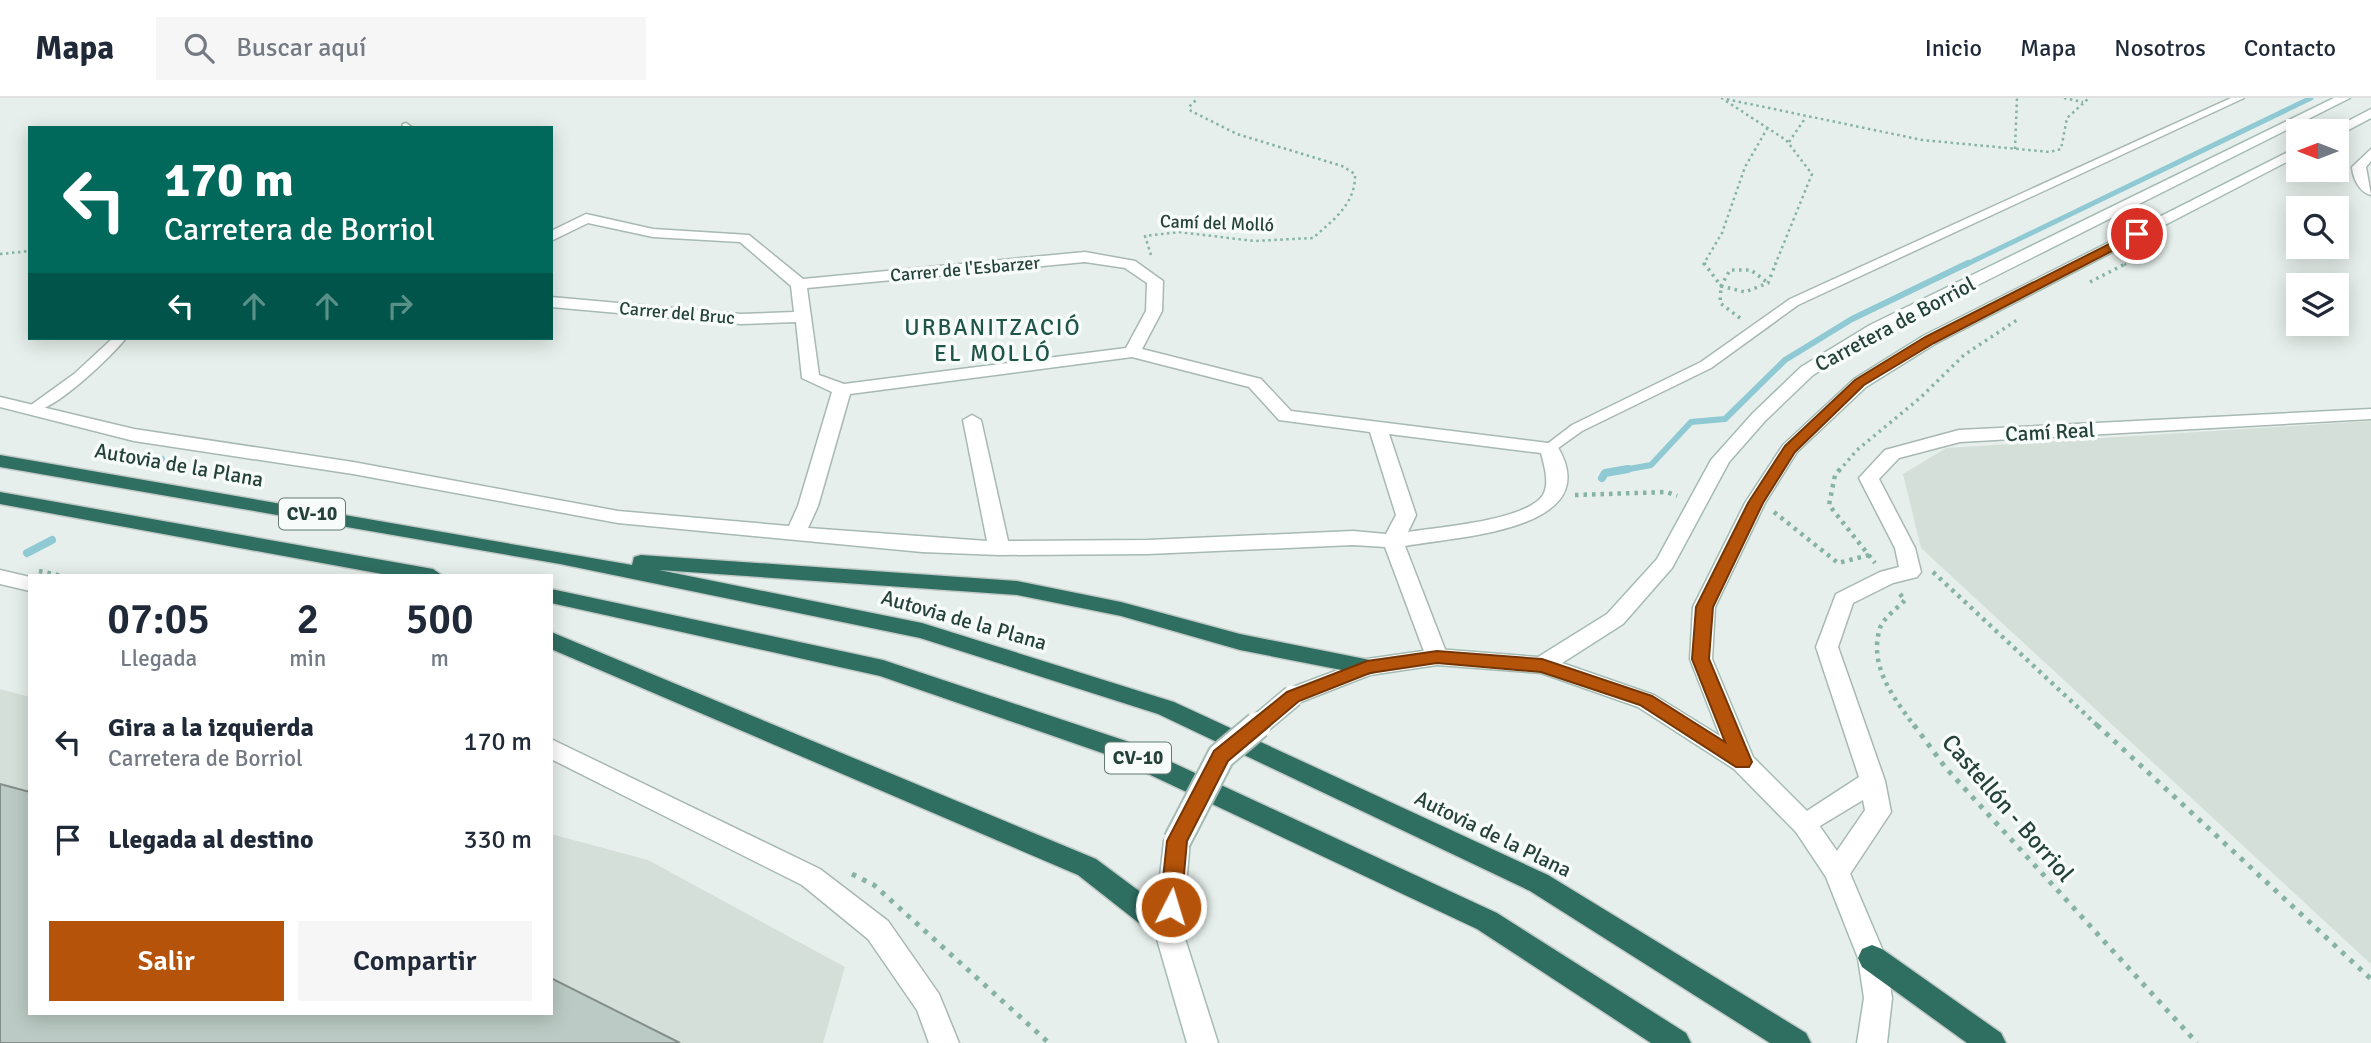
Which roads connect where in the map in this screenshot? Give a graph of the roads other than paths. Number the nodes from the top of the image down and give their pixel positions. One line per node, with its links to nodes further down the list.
1 (2239, 98): 20 (lane)
2 (2344, 98): 35 (street, Carretera de Borriol)
3 (2371, 113): 4 (street)
4 (2349, 124)
5 (2371, 153): 7 (street)
6 (2286, 157): 38 (street, Carretera de Borriol)
7 (2371, 191)
8 (553, 236): 9 (street)
9 (799, 285): 11 (street); 13 (street, Carrer de l'Esbarzer)
10 (553, 302): 11 (street, Carrer del Bruc)
11 (803, 317): 14 (street)
12 (118, 340): 16 (lane)
13 (1132, 352): 14 (street); 19 (street)
14 (842, 390): 23 (street)
15 (0, 402): 16 (street)
16 (36, 408): 23 (street)
17 (2371, 414): 39 (street, Camí Real)
18 (972, 420): 25 (street)
19 (1378, 427): 20 (street); 24 (street)
20 (1549, 448): 24 (street)
21 (0, 461): 26 (highway, Autovia de la Plana / CV-10)
22 (0, 498): 27 (highway, CV-10)
23 (794, 534): 25 (street)
24 (1393, 541): 25 (street); 34 (street)
25 (999, 548)
26 (560, 557): 36 (highway); 47 (highway, Autovia de la Plana / CV-10)
27 (356, 562): 28 (highway); 29 (highway, CV-10)
28 (383, 574)
29 (422, 574)
30 (0, 577): 31 (street)
31 (28, 584)
32 (553, 596): 46 (highway, CV-10)
33 (553, 640): 42 (highway)
34 (1437, 657): 35 (street); 36 (street)
35 (1542, 665): 38 (street)
36 (1367, 667): 42 (street, bridge)
37 (553, 749): 44 (street)
38 (1743, 762): 40 (street)
39 (1873, 780): 40 (street); 41 (street)
40 (1805, 825): 41 (street)
41 (1837, 872): 43 (street)
42 (1168, 929): 45 (street)
43 (1871, 958): 48 (street); 49 (highway)
44 (944, 1043)
45 (1203, 1043)
46 (1676, 1043)
47 (1796, 1043)
48 (1872, 1043)
49 (1991, 1043)

